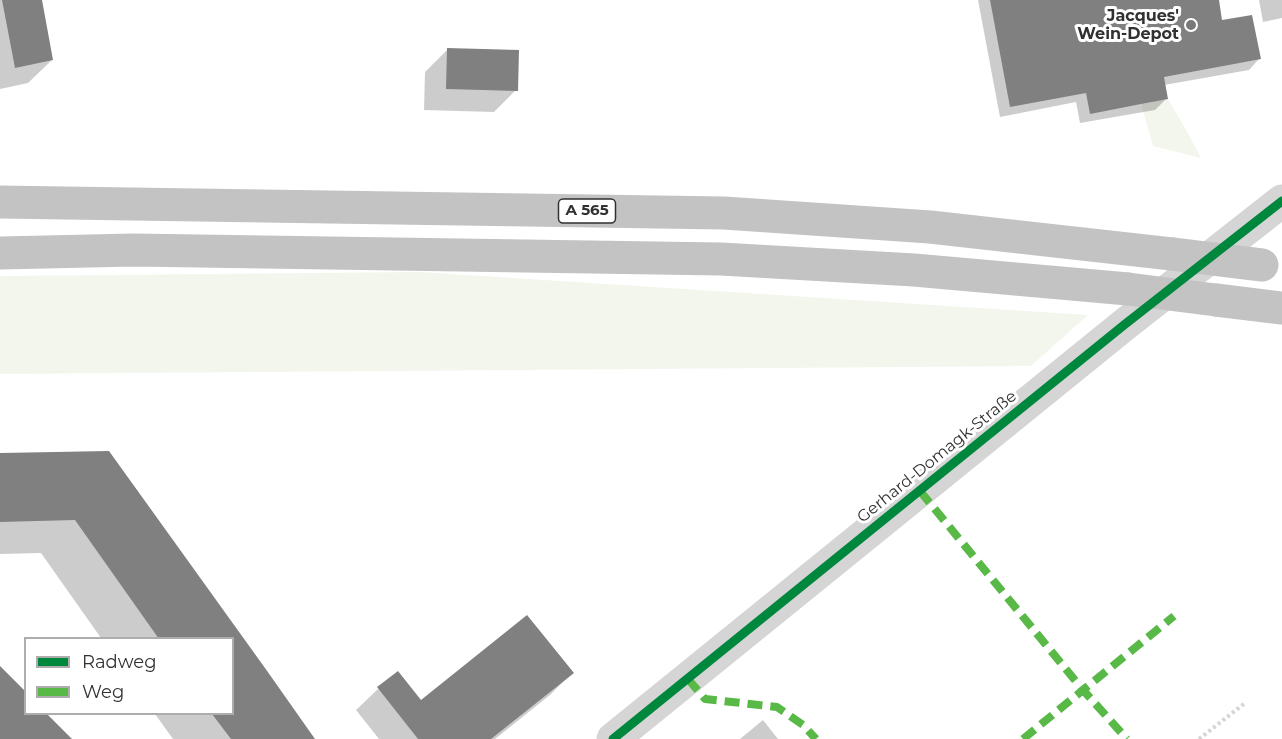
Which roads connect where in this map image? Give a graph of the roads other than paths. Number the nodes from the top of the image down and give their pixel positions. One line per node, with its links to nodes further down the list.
1 (1282, 201): 6 (street, Gerhard-Domagk-Straße)
2 (0, 202): 4 (highway, A 565, bridge)
3 (0, 253): 5 (highway, bridge)
4 (1272, 266)
5 (1282, 308)
6 (613, 739)

